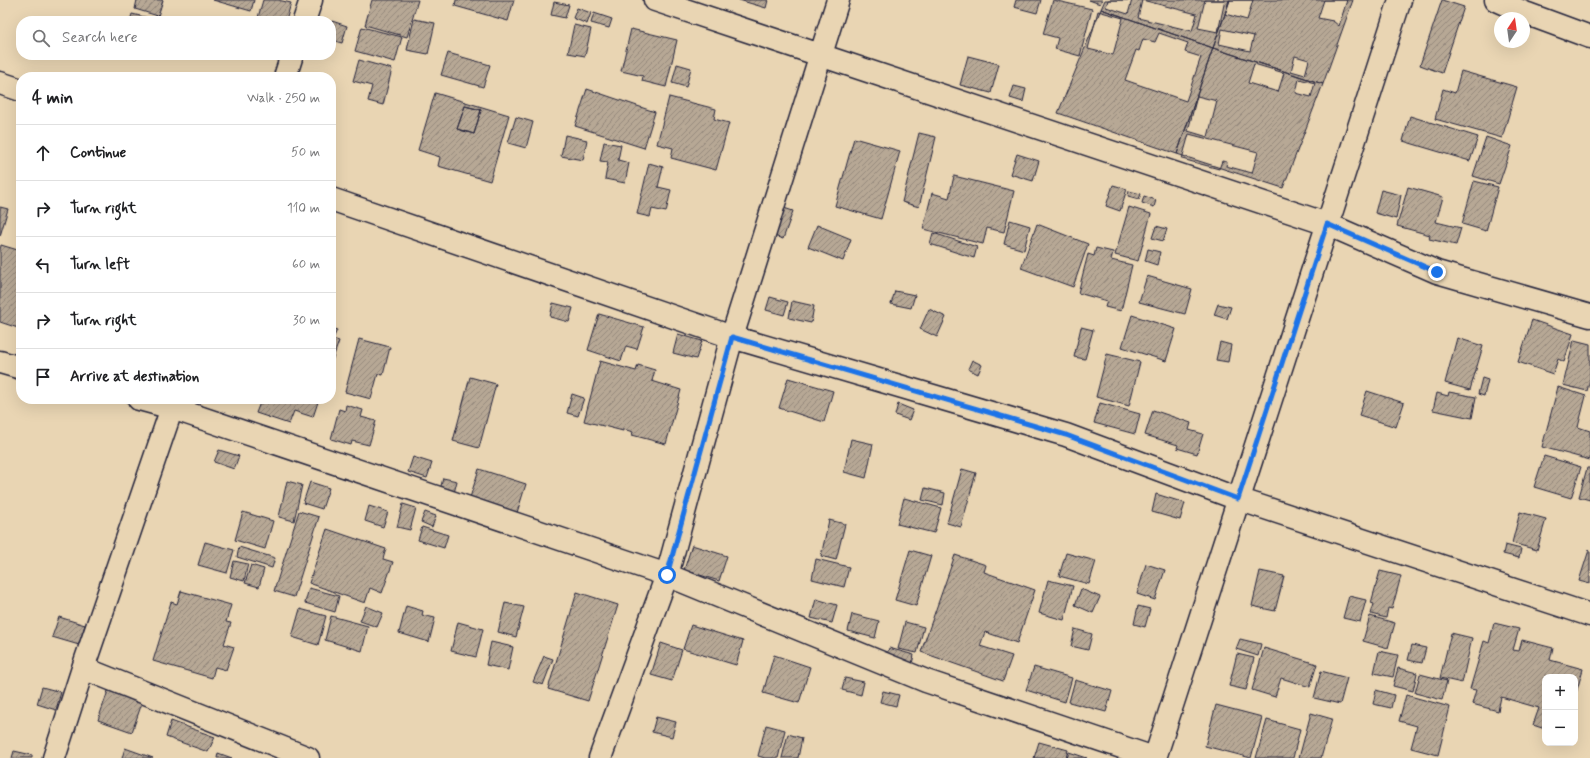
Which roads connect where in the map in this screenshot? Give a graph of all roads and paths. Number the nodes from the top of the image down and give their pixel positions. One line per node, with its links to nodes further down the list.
1 (311, 0): 6 (street)
2 (655, 0): 8 (street)
3 (838, 0): 8 (street)
4 (1400, 0): 16 (street)
5 (1496, 0): 7 (street)
6 (306, 16)
7 (1590, 37)
8 (821, 55): 16 (street); 18 (street)
9 (290, 60): 10 (street)
10 (287, 72)
11 (0, 83): 12 (street)
12 (16, 88)
13 (0, 95): 14 (street)
14 (16, 96)
15 (336, 201): 18 (street)
16 (1327, 224): 17 (street); 23 (street)
17 (1590, 316)
18 (732, 337): 23 (street); 24 (street)
19 (0, 362): 20 (street)
20 (16, 367)
21 (173, 404): 26 (street)
22 (176, 404): 24 (street)
23 (1238, 499): 25 (street); 30 (street)
24 (667, 575): 29 (street); 30 (street)
25 (1590, 615)
26 (83, 668): 27 (street); 28 (street)
27 (54, 758)
28 (308, 758)
29 (600, 758)
30 (1154, 758)

